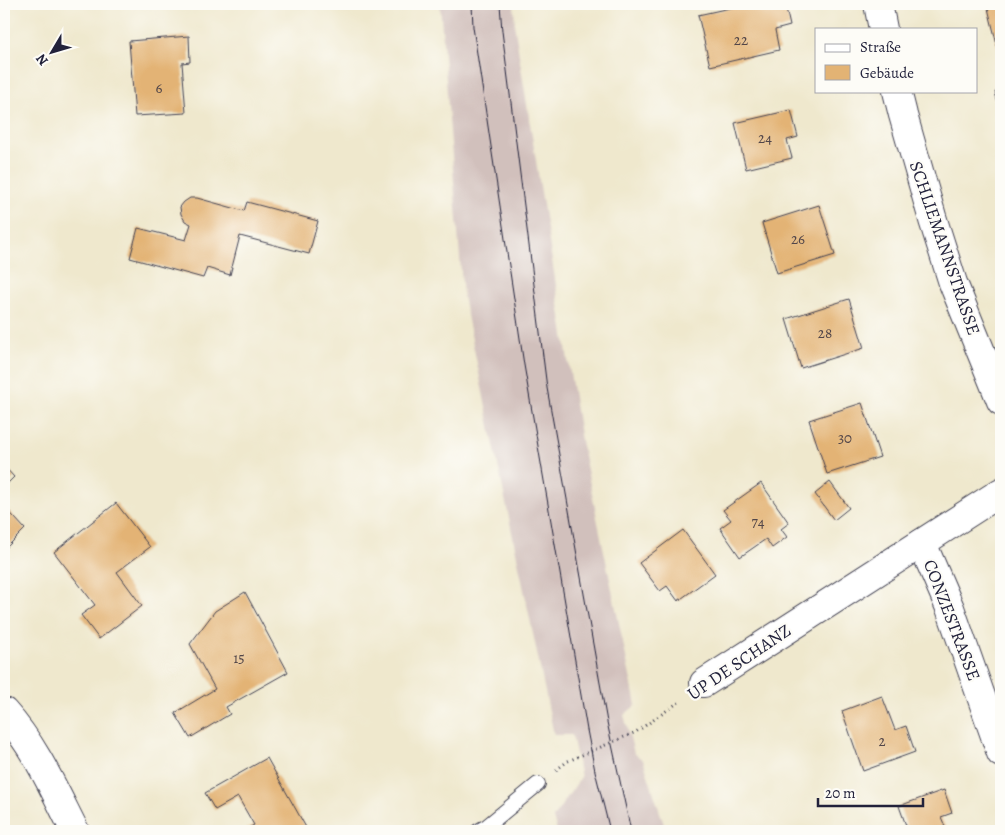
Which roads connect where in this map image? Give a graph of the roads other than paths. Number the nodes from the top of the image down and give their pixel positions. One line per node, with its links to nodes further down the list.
1 (878, 4): 2 (street)
2 (883, 28)
3 (897, 92): 4 (street, SCHLIEMANNSTRASSE)
4 (1001, 402)
5 (1001, 492): 6 (street, UP DE SCHANZ)
6 (922, 543): 7 (street, UP DE SCHANZ); 9 (street, CONZESTRASSE)
7 (704, 683)
8 (4, 712): 11 (street)
9 (1001, 753)
10 (538, 784): 12 (lane)
11 (75, 831)
12 (478, 831)

